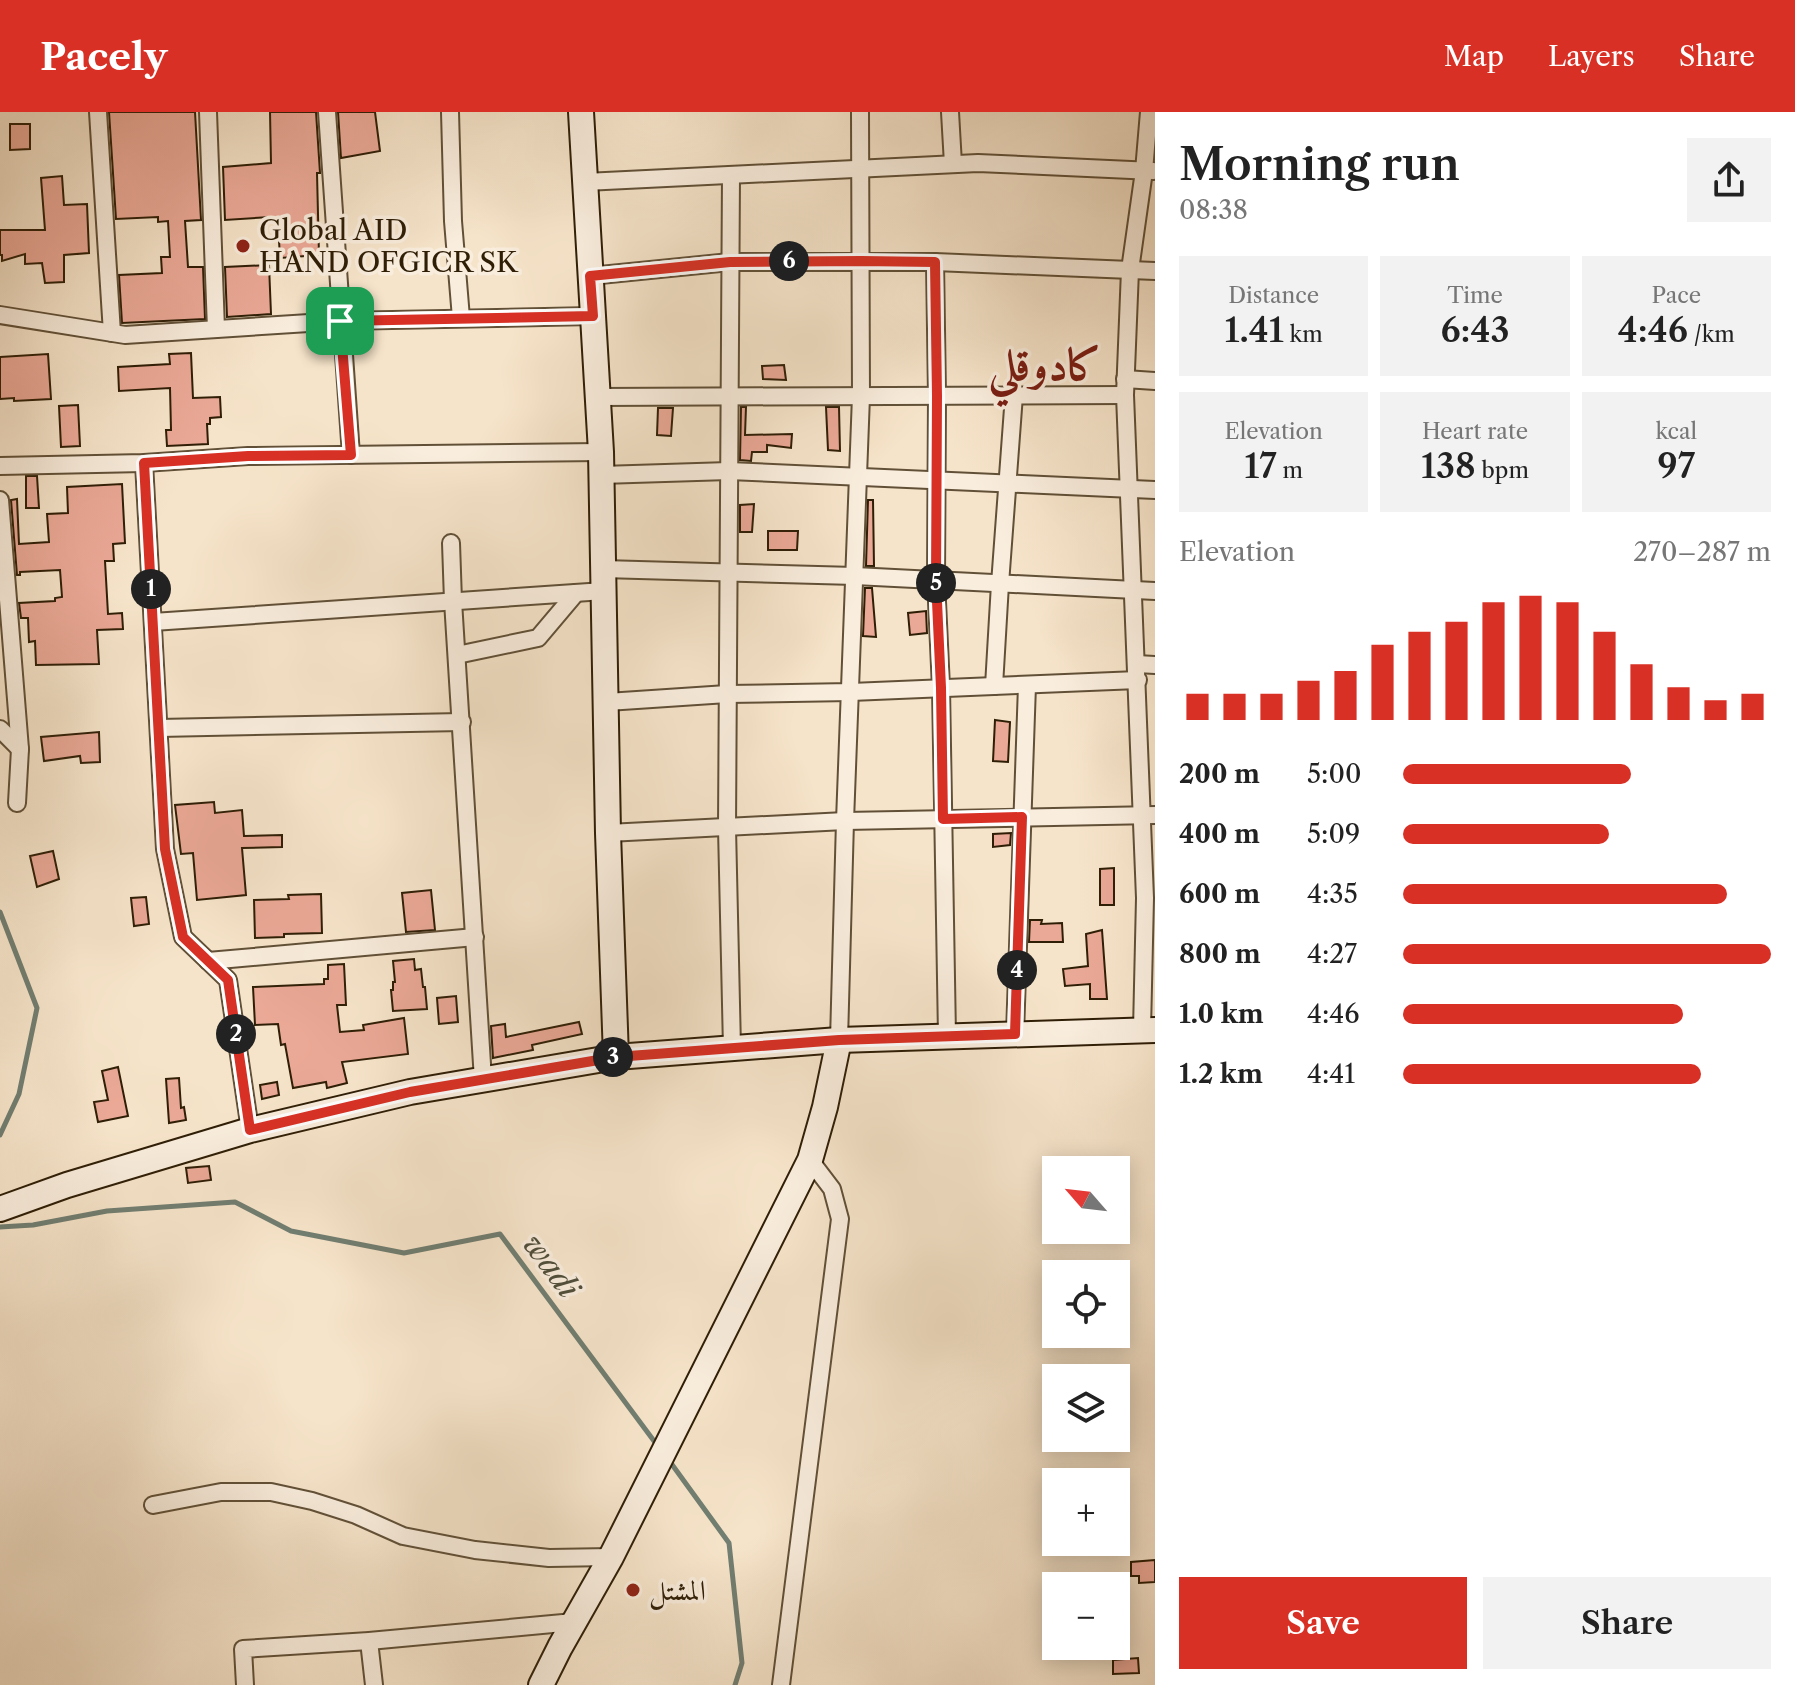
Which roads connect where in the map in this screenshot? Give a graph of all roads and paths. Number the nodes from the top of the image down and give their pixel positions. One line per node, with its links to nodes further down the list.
1 (98, 112): 25 (street)
2 (208, 112): 24 (street)
3 (327, 112): 23 (street)
4 (450, 112): 22 (street)
5 (581, 112): 13 (street)
6 (860, 112): 10 (street)
7 (950, 112): 9 (street)
8 (1149, 112): 11 (street)
9 (953, 164): 10 (street); 11 (street)
10 (861, 169): 12 (street); 14 (street)
11 (1150, 171): 17 (street)
12 (731, 175): 13 (street); 15 (street)
13 (585, 182): 19 (street)
14 (861, 261): 15 (street); 16 (street); 30 (street)
15 (730, 262): 19 (street); 29 (street)
16 (935, 262): 17 (street); 31 (street)
17 (1130, 270): 18 (street); 27 (street)
18 (1155, 271)
19 (590, 276): 21 (street)
20 (0, 315): 25 (street)
21 (593, 316): 22 (street); 32 (street)
22 (461, 318): 23 (street)
23 (340, 321): 24 (street); 33 (street)
24 (216, 329): 25 (street)
25 (112, 333)
26 (1155, 381): 27 (street)
27 (1125, 387): 28 (street); 41 (street)
28 (1014, 395): 31 (street); 40 (street)
29 (729, 396): 30 (street); 32 (street); 37 (street)
30 (861, 396): 31 (street); 38 (street)
31 (937, 396): 39 (street)
32 (598, 397): 35 (street)
33 (351, 455): 34 (street); 35 (street)
34 (144, 463): 36 (street); 54 (street)
35 (601, 463): 37 (street); 47 (street)
36 (0, 466)
37 (729, 471): 38 (street); 45 (street)
38 (858, 477): 39 (street); 46 (street)
39 (937, 481): 40 (street); 48 (street)
40 (1008, 484): 41 (street); 49 (street)
41 (1129, 489): 42 (street); 50 (street)
42 (1155, 490)
43 (0, 500): 67 (street)
44 (451, 543): 53 (street)
45 (728, 572): 46 (street); 47 (street); 62 (street)
46 (855, 576): 48 (street); 61 (street)
47 (604, 580): 52 (street); 63 (street)
48 (936, 580): 49 (street); 60 (street)
49 (1000, 584): 50 (street); 59 (street)
50 (1133, 591): 51 (street); 57 (street)
51 (1155, 591)
52 (576, 593): 53 (street); 55 (street)
53 (453, 601): 54 (street); 55 (street)
54 (153, 622): 65 (street)
55 (457, 655): 64 (street)
56 (1155, 665): 57 (street)
57 (1137, 672): 58 (street); 69 (street)
58 (1027, 685): 59 (street); 70 (street)
59 (994, 686): 60 (street)
60 (941, 688): 61 (street); 71 (street)
61 (851, 692): 62 (street); 72 (street)
62 (727, 694): 63 (street); 73 (street)
63 (607, 702): 74 (street)
64 (462, 722): 65 (street); 76 (street)
65 (159, 728): 78 (street)
66 (0, 729): 67 (street)
67 (20, 749): 68 (street)
68 (17, 803)
69 (1149, 815): 70 (street); 75 (street)
70 (1022, 817): 71 (street); 80 (street)
71 (943, 819): 72 (street); 81 (street)
72 (845, 821): 73 (street); 82 (street)
73 (727, 828): 74 (street); 83 (street)
74 (608, 833): 84 (street)
75 (1150, 897): 77 (street)
76 (475, 937): 78 (street); 85 (street)
77 (1150, 952): 79 (street)
78 (208, 961): 86 (street)
79 (1148, 1030): 80 (street)
80 (1015, 1034): 81 (street)
81 (947, 1036): 82 (street)
82 (839, 1040): 83 (street); 87 (street)
83 (732, 1048): 84 (street)
84 (616, 1057): 85 (street)
85 (483, 1080): 86 (street)
86 (250, 1130): 88 (street)
87 (810, 1160): 90 (street); 96 (street)
88 (0, 1209)
89 (153, 1505): 90 (street)
90 (611, 1557): 91 (street)
91 (574, 1622): 92 (street); 95 (street)
92 (369, 1641): 93 (street); 94 (street)
93 (245, 1685)
94 (374, 1685)
95 (541, 1685)
96 (781, 1685)

